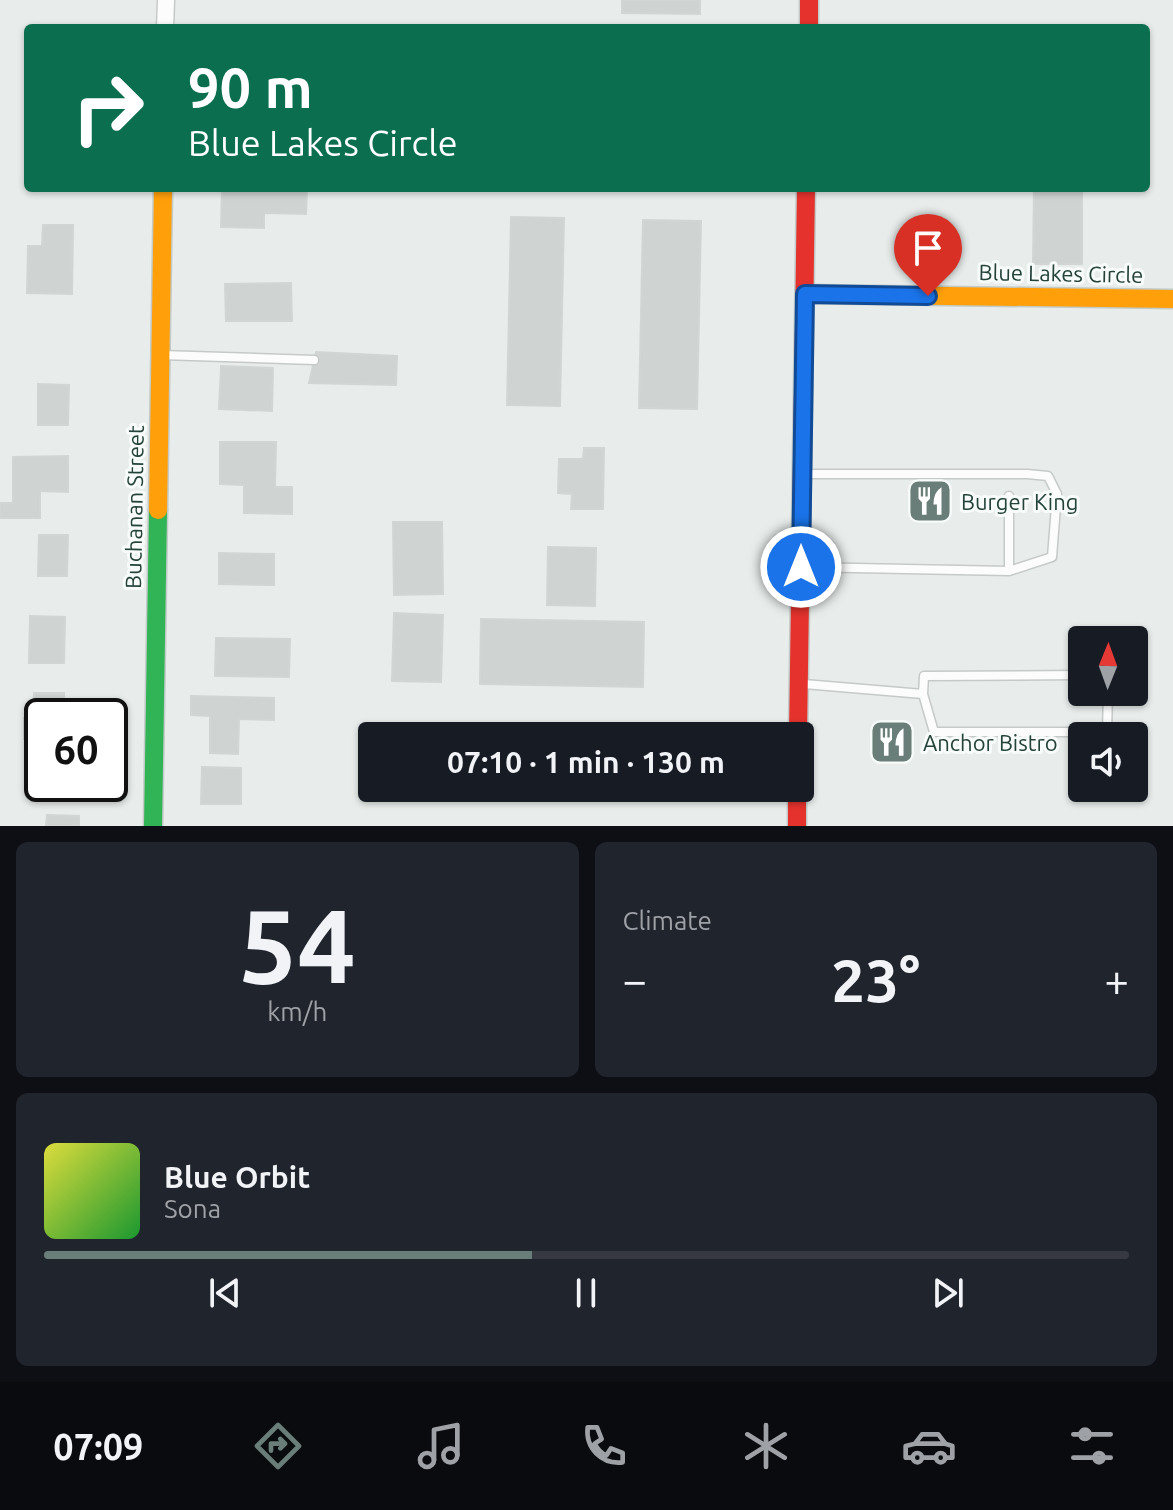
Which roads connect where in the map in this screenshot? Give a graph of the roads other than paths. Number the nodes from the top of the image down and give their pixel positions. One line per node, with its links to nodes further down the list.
1 (166, 0): 3 (street)
2 (809, 0): 4 (street)
3 (165, 24)
4 (809, 24)
5 (163, 192): 9 (street, Buchanan Street)
6 (802, 192): 7 (street)
7 (805, 294): 8 (street, Blue Lakes Circle); 11 (street)
8 (1173, 299)
9 (160, 355): 10 (lane); 21 (street, Buchanan Street)
10 (314, 360)
11 (801, 474): 13 (street); 14 (lane)
12 (1009, 496): 14 (lane)
13 (801, 567): 14 (lane); 16 (street)
14 (1009, 571)
15 (1068, 675): 17 (lane)
16 (799, 683): 17 (lane); 19 (street)
17 (923, 694): 18 (lane)
18 (1108, 706)
19 (798, 722)
20 (797, 802): 22 (street)
21 (153, 826)
22 (797, 826)

